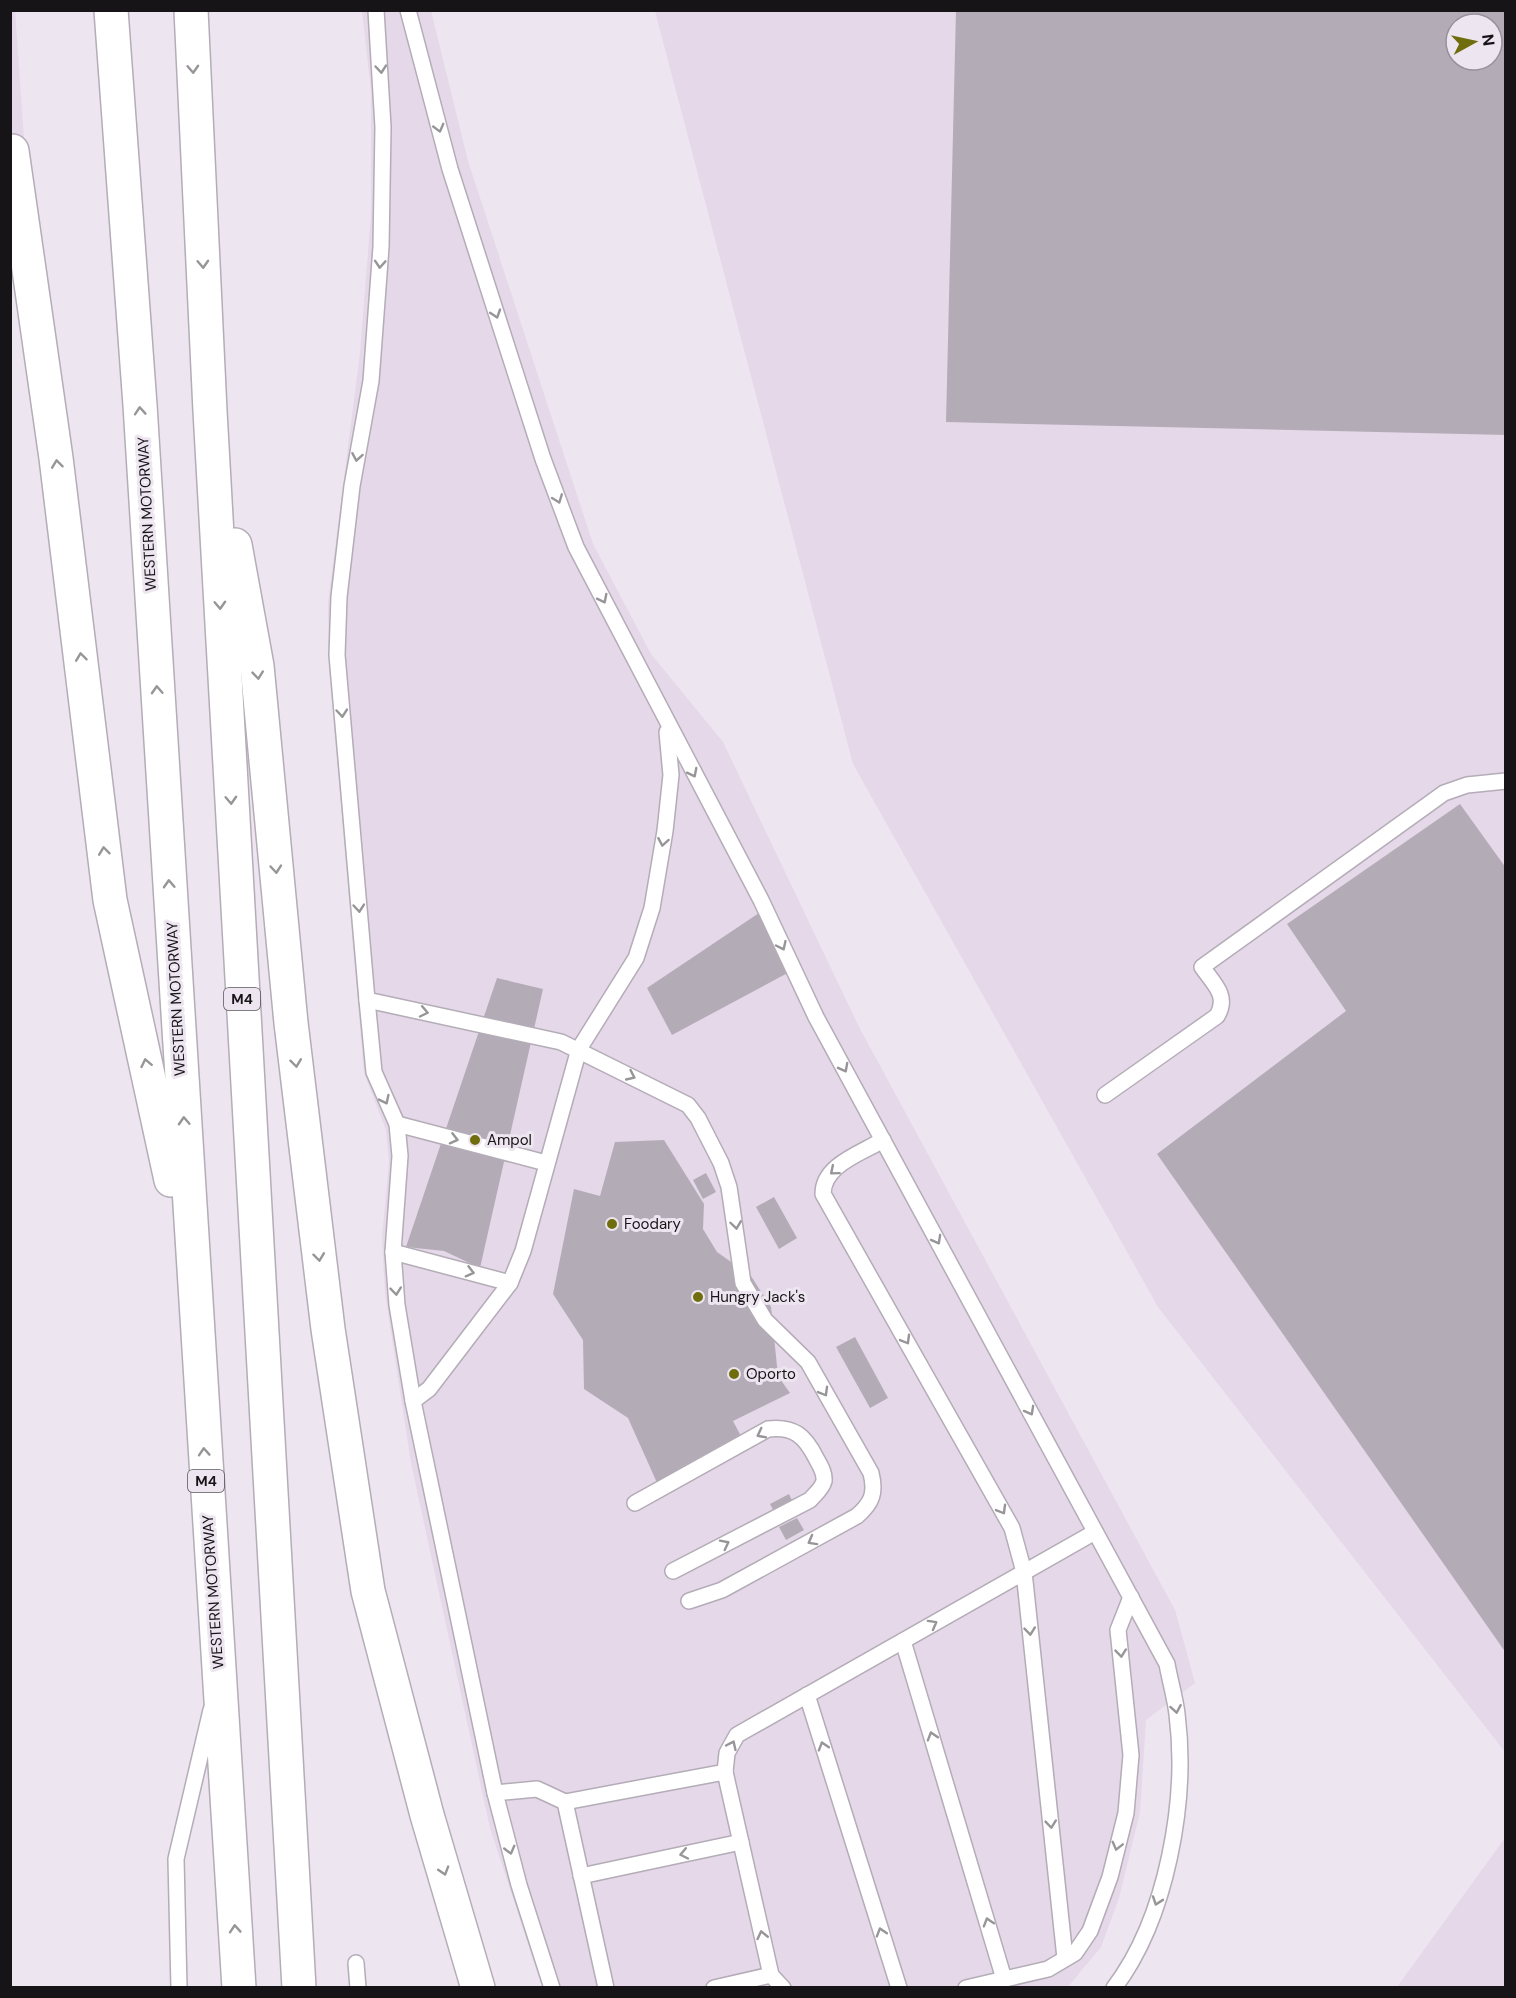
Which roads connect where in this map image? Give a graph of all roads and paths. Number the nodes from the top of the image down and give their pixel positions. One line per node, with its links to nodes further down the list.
1 (111, 10): 17 (highway, WESTERN MOTORWAY / M4, one-way to 1)
2 (190, 10): 6 (highway, M4, one-way to 6)
3 (376, 10): 9 (lane, one-way to 9)
4 (408, 10): 7 (lane, one-way to 7)
5 (11, 144): 17 (highway, one-way to 5)
6 (210, 411): 39 (highway, M4, one-way to 39); 41 (highway, one-way to 41)
7 (666, 721): 10 (lane, one-way to 10); 13 (lane, one-way to 13)
8 (1506, 781): 11 (lane)
9 (367, 1000): 10 (lane, one-way to 10); 12 (lane, one-way to 12)
10 (579, 1049): 14 (lane); 24 (lane, one-way to 24)
11 (1105, 1095)
12 (397, 1124): 14 (lane, one-way to 14); 15 (lane)
13 (883, 1140): 20 (lane, one-way to 20); 22 (lane, one-way to 22)
14 (546, 1163): 16 (lane)
15 (393, 1252): 16 (lane, one-way to 16); 18 (lane, one-way to 18)
16 (510, 1283): 18 (lane)
17 (194, 1284): 26 (highway, WESTERN MOTORWAY / M4, one-way to 17)
18 (413, 1401): 29 (lane)
19 (635, 1503): 21 (lane, one-way to 19)
20 (1095, 1532): 22 (lane); 23 (lane)
21 (673, 1571)
22 (1024, 1572): 25 (lane, one-way to 22); 33 (lane, one-way to 33)
23 (1131, 1597): 33 (lane, one-way to 33); 48 (lane, one-way to 48)
24 (689, 1601)
25 (903, 1641): 27 (lane); 36 (lane, one-way to 25)
26 (219, 1678): 37 (lane); 38 (highway, WESTERN MOTORWAY / M4, one-way to 26)
27 (807, 1695): 28 (lane, one-way to 27); 46 (lane, one-way to 27)
28 (725, 1772): 30 (lane); 31 (lane)
29 (495, 1793): 30 (lane); 42 (lane, one-way to 42)
30 (565, 1802): 32 (lane)
31 (741, 1842): 32 (lane, one-way to 32); 35 (lane, one-way to 31)
32 (581, 1876): 43 (lane)
33 (1065, 1959): 36 (lane)
34 (356, 1963): 40 (lane)
35 (771, 1976): 44 (lane); 45 (lane)
36 (1004, 1978): 47 (lane)
37 (179, 1988)
38 (239, 1988)
39 (299, 1988)
40 (358, 1988)
41 (478, 1988)
42 (552, 1988)
43 (606, 1988)
44 (714, 1988)
45 (783, 1988)
46 (899, 1988)
47 (966, 1988)
48 (1114, 1988)

